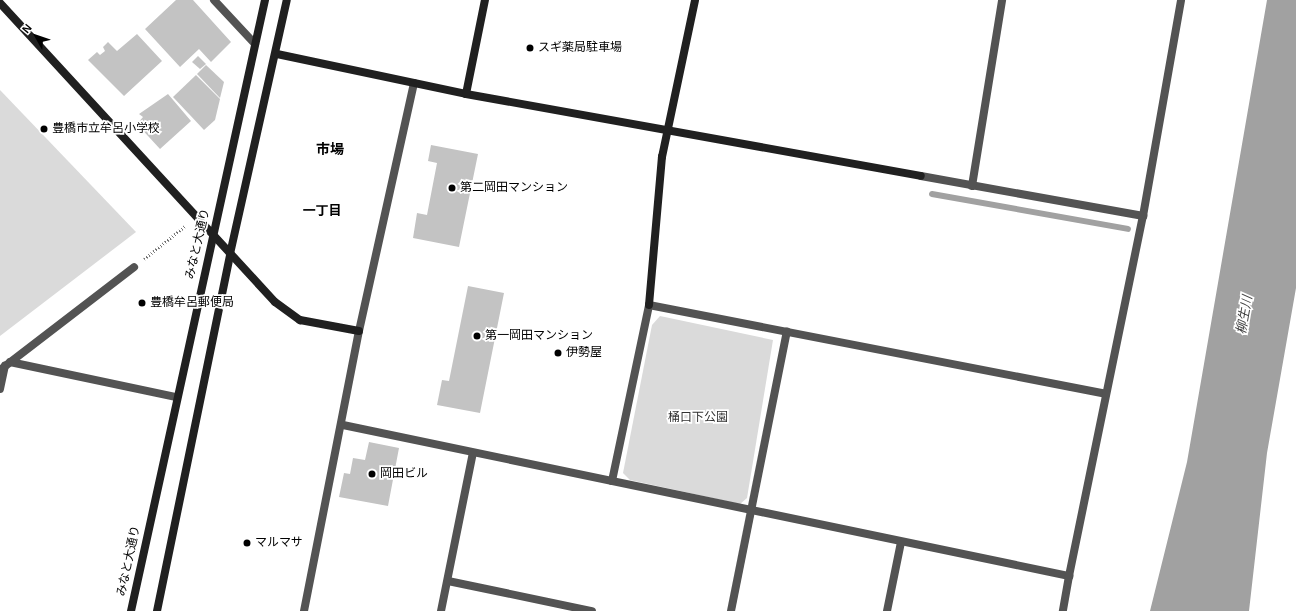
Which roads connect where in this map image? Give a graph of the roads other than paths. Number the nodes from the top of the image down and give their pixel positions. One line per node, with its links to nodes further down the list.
1 (214, 0): 9 (street)
2 (265, 0): 9 (street, みなと大通り)
3 (288, 0): 10 (street)
4 (485, 0): 12 (street)
5 (695, 0): 13 (street)
6 (1002, 0): 14 (street)
7 (1182, 0): 15 (street)
8 (0, 3): 16 (street)
9 (255, 44): 16 (street, みなと大通り)
10 (277, 54): 11 (street); 17 (street)
11 (414, 83): 12 (street); 20 (street)
12 (466, 94): 13 (street)
13 (667, 129): 14 (street); 19 (street)
14 (972, 186): 15 (street)
15 (1143, 216): 24 (street)
16 (213, 234): 17 (street); 25 (street, みなと大通り)
17 (230, 254): 20 (street); 34 (street)
18 (134, 267): 22 (street)
19 (650, 305): 21 (street); 28 (street)
20 (359, 331): 26 (street)
21 (787, 332): 24 (street); 29 (street)
22 (5, 366): 23 (street); 25 (street)
23 (0, 389)
24 (1105, 394): 31 (street)
25 (176, 397): 33 (street, みなと大通り)
26 (343, 425): 27 (street); 35 (street)
27 (473, 453): 28 (street); 32 (street)
28 (612, 481): 29 (street)
29 (754, 510): 30 (street); 38 (street)
30 (901, 542): 31 (street); 39 (street)
31 (1069, 576): 40 (street)
32 (448, 581): 36 (street); 37 (street)
33 (131, 611)
34 (157, 611)
35 (304, 611)
36 (441, 611)
37 (592, 611)
38 (731, 611)
39 (887, 611)
40 (1063, 611)

